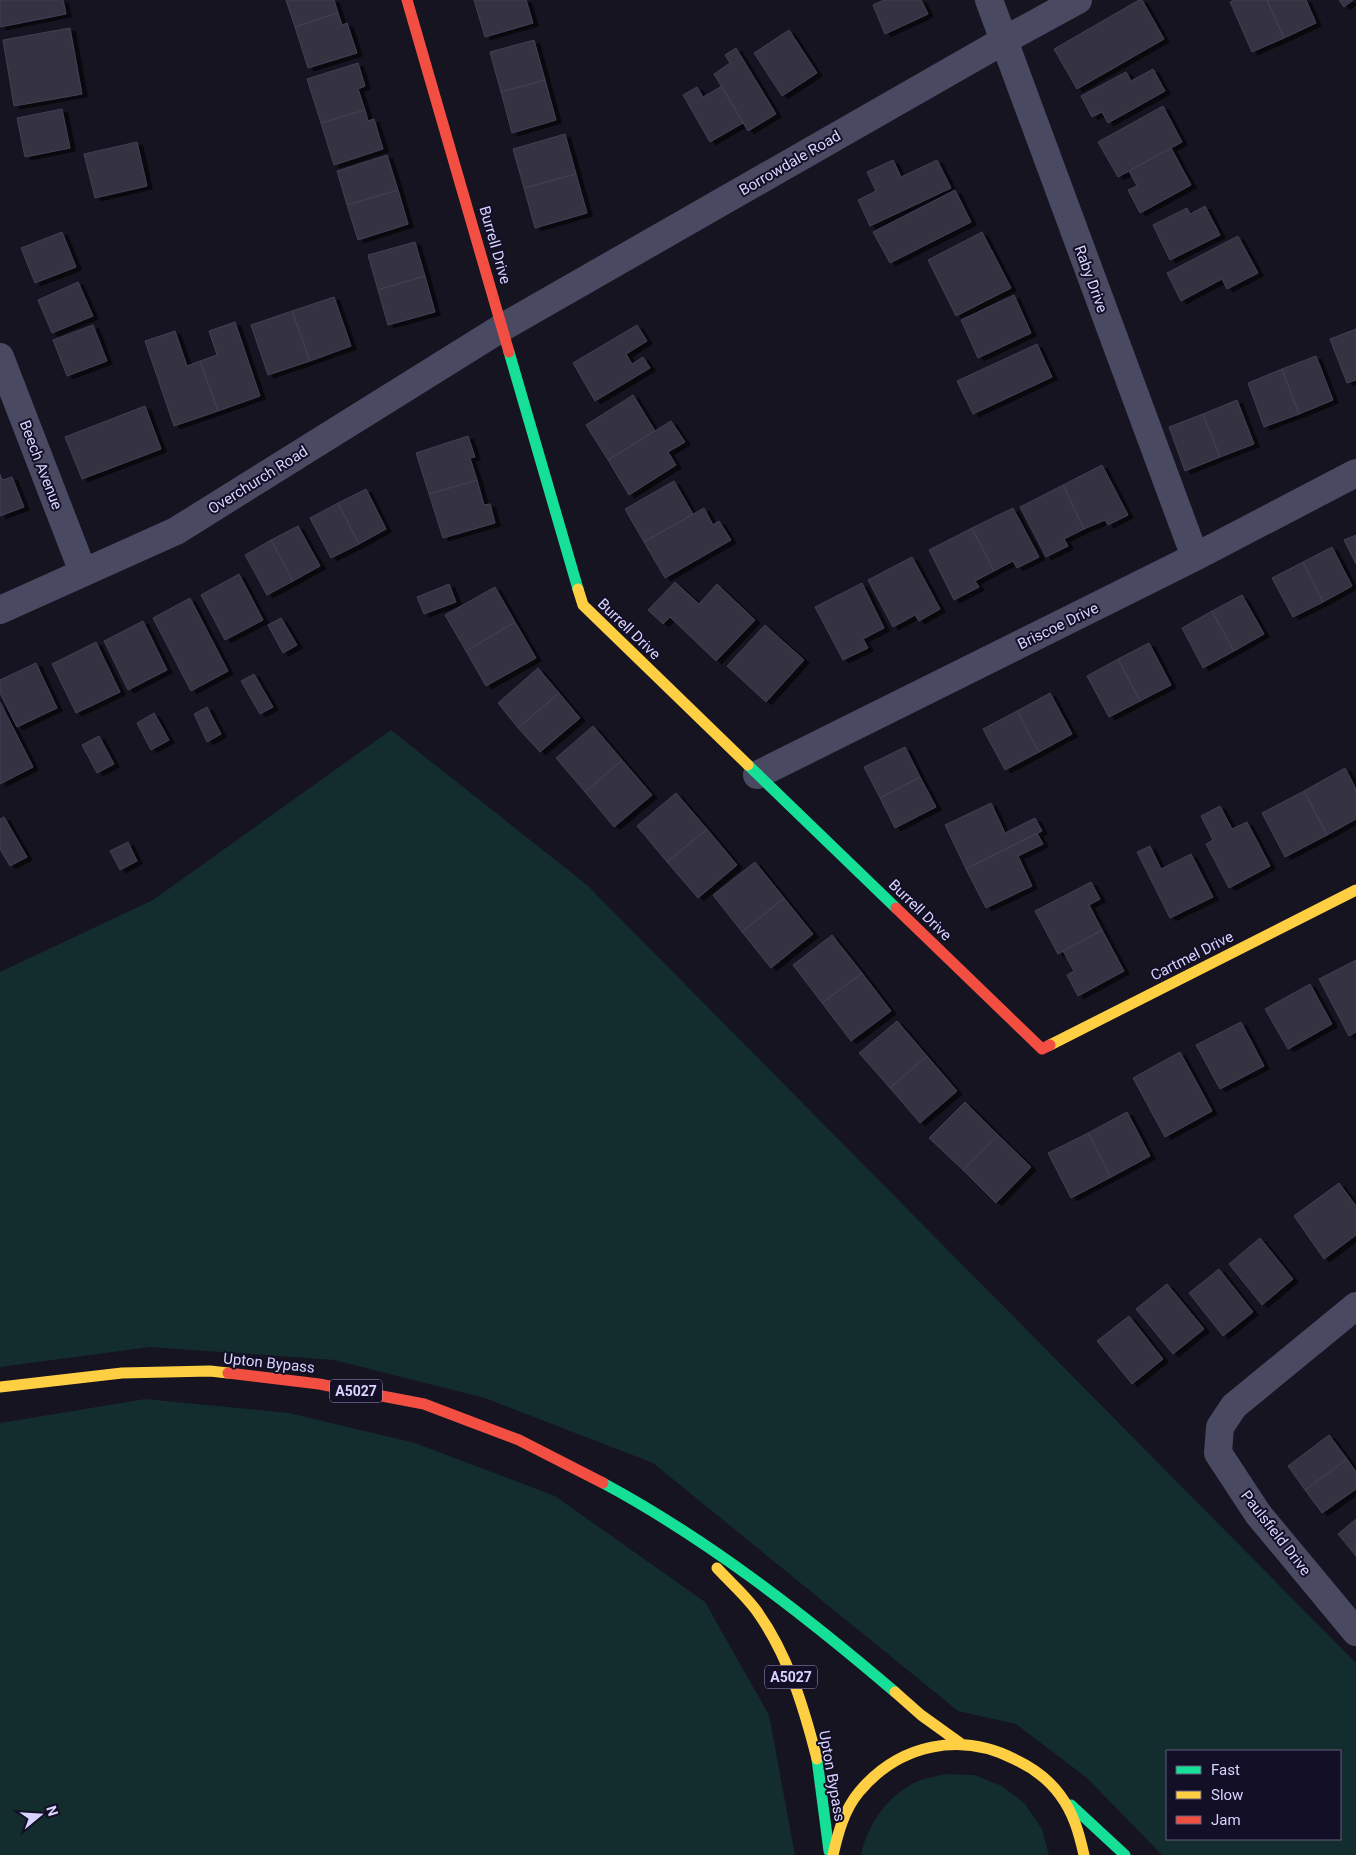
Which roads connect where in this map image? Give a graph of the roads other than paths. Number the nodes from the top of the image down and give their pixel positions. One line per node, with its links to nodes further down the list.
1 (407, 0): 5 (main road, Burrell Drive)
2 (989, 0): 4 (street, Raby Drive)
3 (1078, 0): 4 (street, Borrowdale Road)
4 (1003, 41): 5 (street, Borrowdale Road); 8 (street, Raby Drive)
5 (503, 327): 9 (street, Overchurch Road); 11 (main road, Burrell Drive)
6 (0, 357): 9 (street, Beech Avenue)
7 (1356, 473): 8 (street, Briscoe Drive)
8 (1195, 558): 11 (street, Briscoe Drive)
9 (83, 572): 10 (street, Overchurch Road)
10 (0, 610)
11 (757, 775): 13 (main road, Burrell Drive)
12 (1356, 890): 13 (main road, Cartmel Drive)
13 (1042, 1049)
14 (1356, 1306): 17 (street, Paulsfield Drive)
15 (0, 1387): 16 (main road, Upton Bypass / A5027)
16 (684, 1531): 18 (main road, Upton Bypass / A5027); 20 (main road, Upton Bypass / A5027)
17 (1356, 1632)
18 (960, 1743): 19 (main road); 20 (main road)
19 (1060, 1795): 21 (main road); 22 (main road)
20 (831, 1855)
21 (1084, 1855)
22 (1125, 1855)

